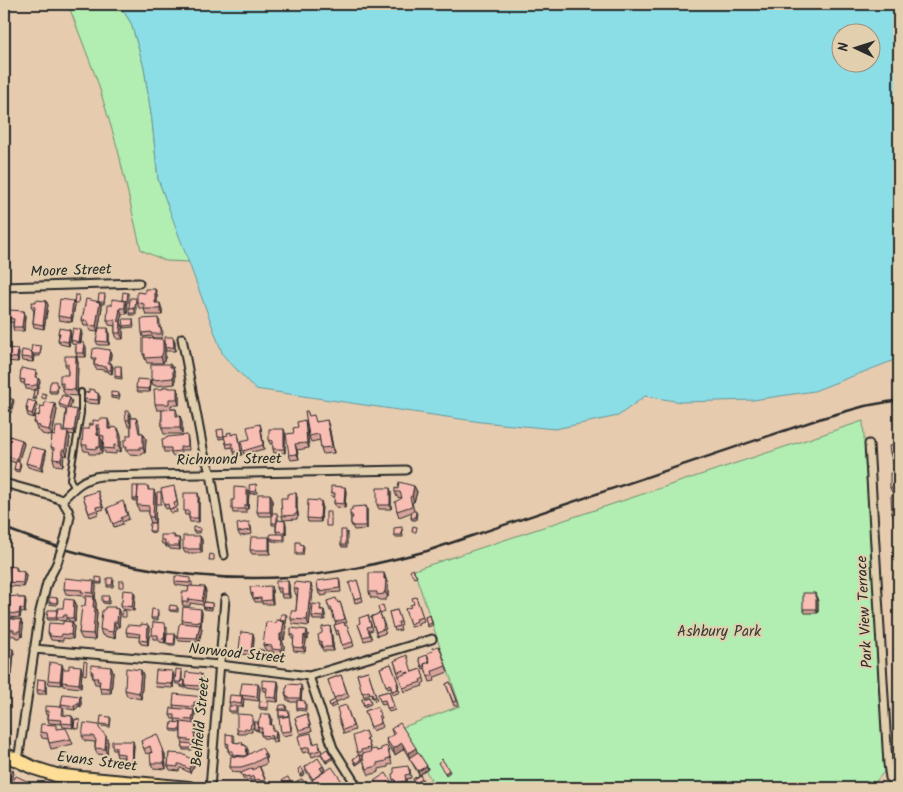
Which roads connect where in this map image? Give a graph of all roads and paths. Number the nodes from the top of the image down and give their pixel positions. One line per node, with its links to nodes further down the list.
1 (139, 283): 2 (street, Moore Street)
2 (4, 287)
3 (182, 338): 7 (street)
4 (81, 392): 9 (lane)
5 (869, 444): 19 (street, Park View Terrace)
6 (406, 470): 7 (street, Richmond Street)
7 (210, 474): 9 (street, Richmond Street); 11 (street)
8 (4, 483): 10 (street)
9 (74, 487): 10 (street, Richmond Street)
10 (62, 500): 14 (street, bridge)
11 (224, 555)
12 (225, 599): 15 (street, Belfield Street)
13 (432, 639): 16 (street, Norwood Street)
14 (34, 649): 15 (street, Norwood Street); 18 (street)
15 (220, 665): 16 (street, Norwood Street); 21 (street, Belfield Street)
16 (309, 676): 22 (street)
17 (4, 754): 18 (highway, Evans Street)
18 (18, 761): 20 (highway, Evans Street)
19 (899, 785)
20 (189, 788)
21 (210, 788)
22 (358, 788)

